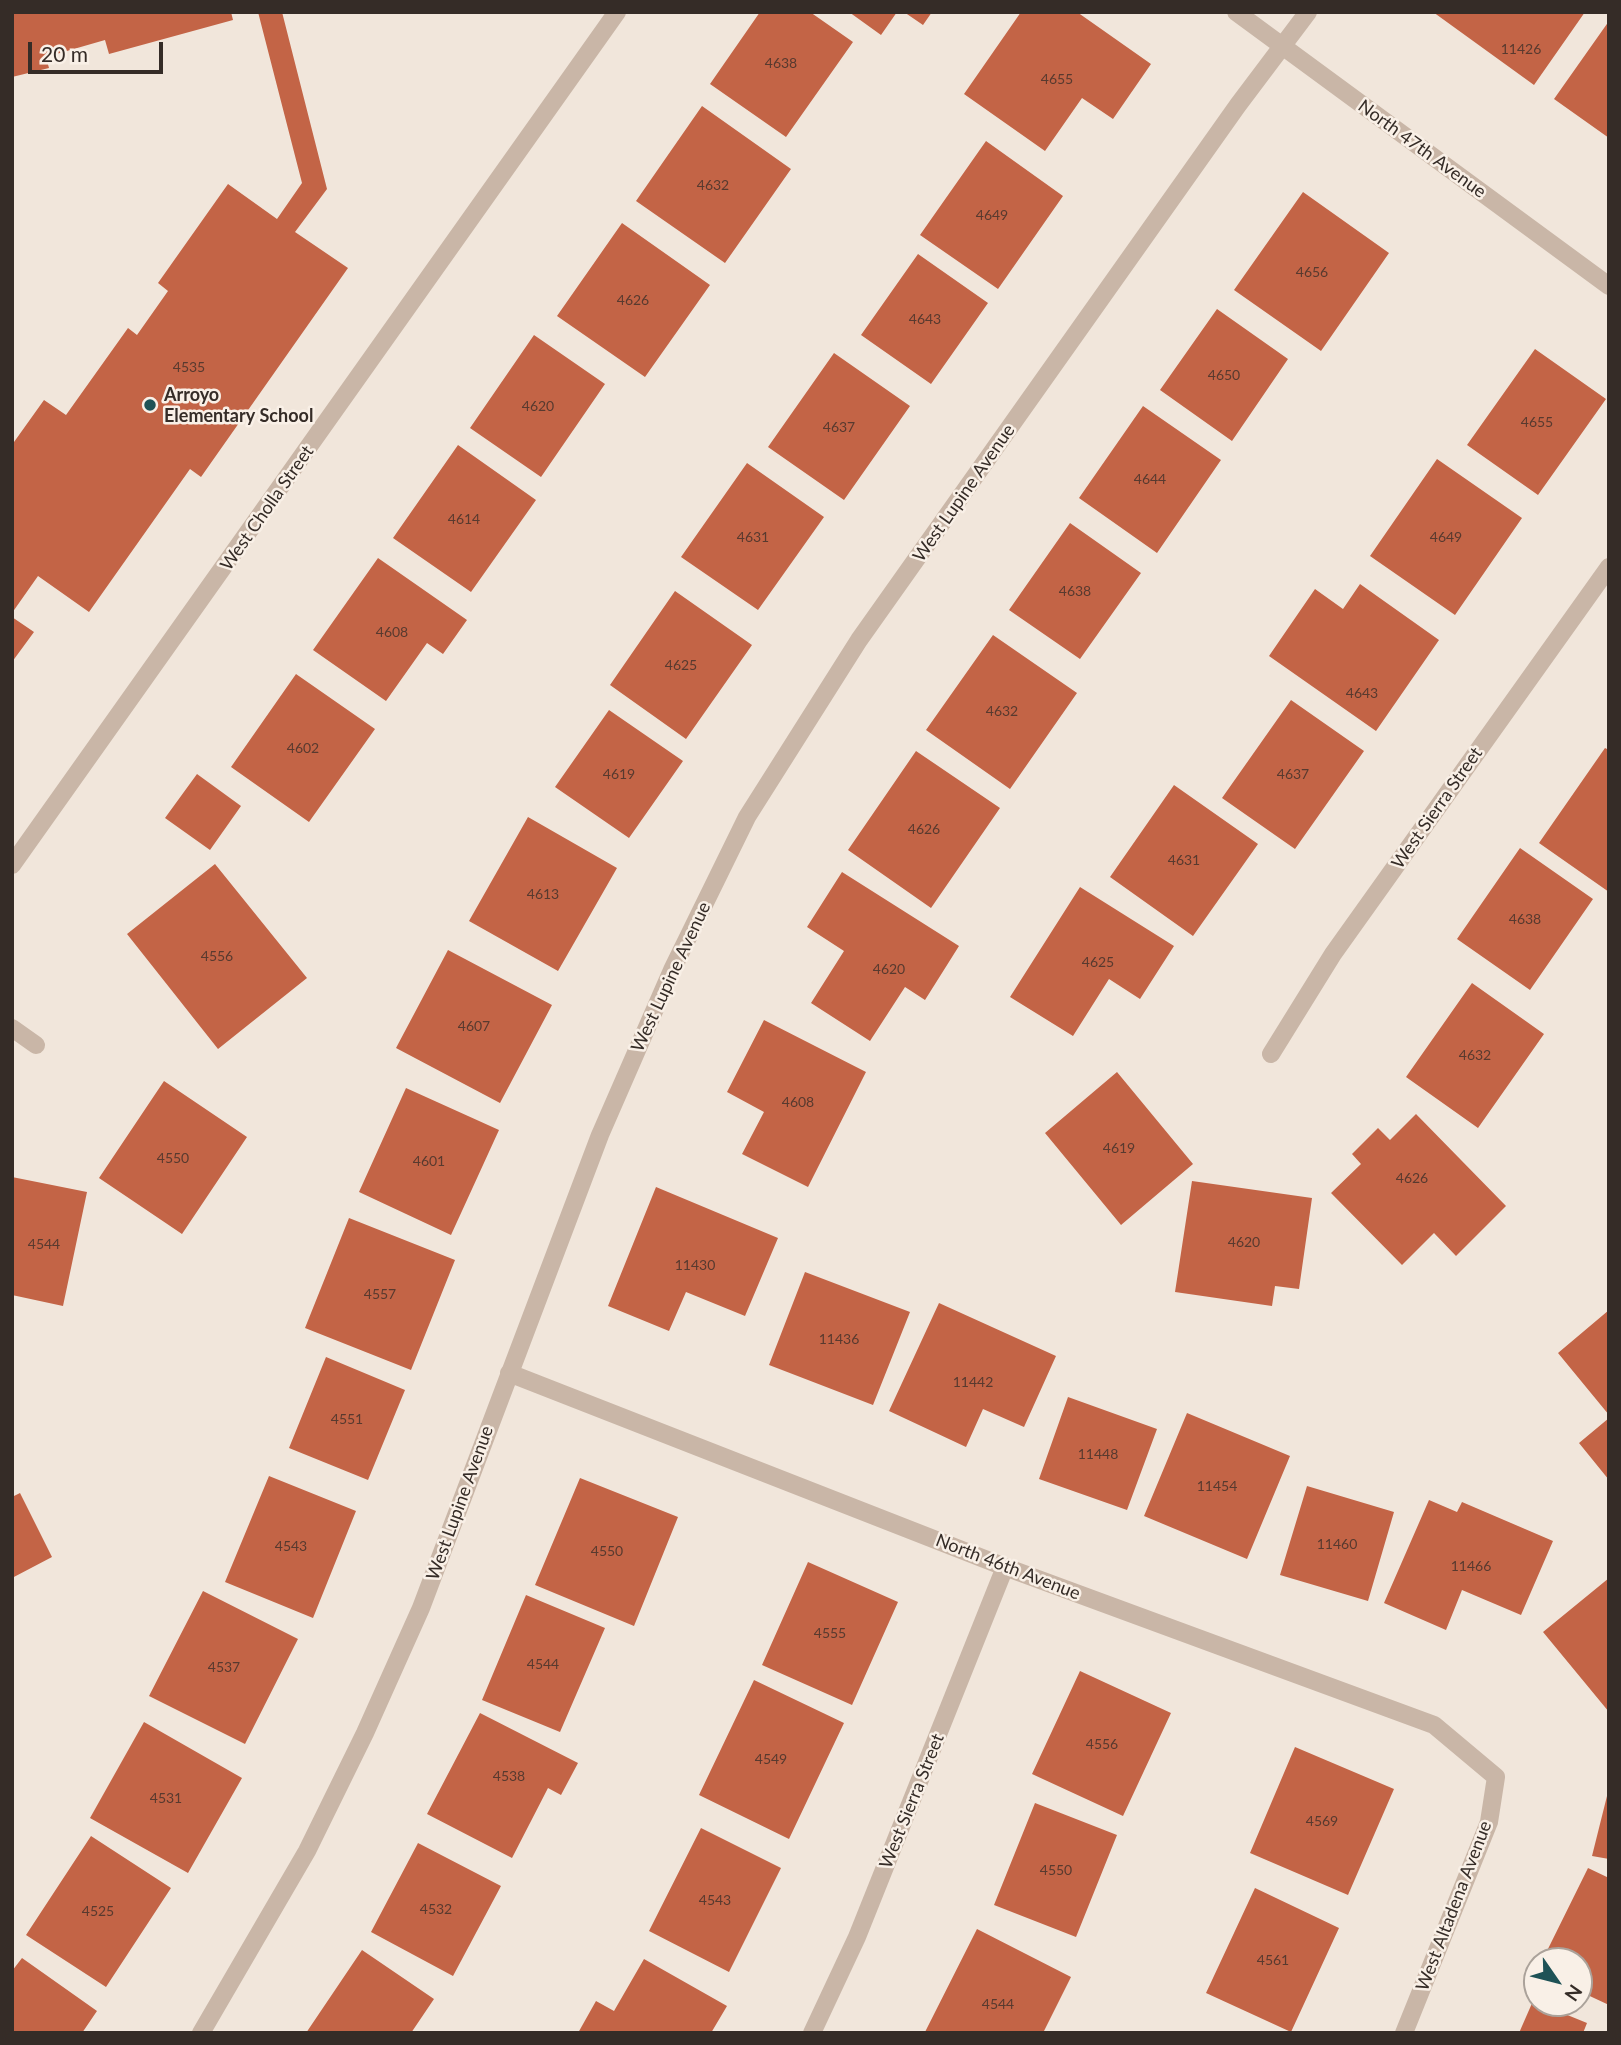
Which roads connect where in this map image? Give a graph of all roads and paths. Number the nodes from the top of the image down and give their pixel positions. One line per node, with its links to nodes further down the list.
1 (617, 12): 7 (street, West Cholla Street)
2 (1236, 12): 4 (street, North 47th Avenue)
3 (1308, 12): 4 (street, West Lupine Avenue)
4 (1282, 46): 5 (street, North 47th Avenue); 11 (street, West Lupine Avenue)
5 (1609, 286)
6 (1609, 567): 10 (street, West Sierra Street)
7 (12, 865)
8 (12, 1028): 9 (street)
9 (36, 1045)
10 (1271, 1054)
11 (509, 1373): 12 (street, North 46th Avenue); 14 (street, West Lupine Avenue)
12 (1005, 1567): 13 (street, North 46th Avenue); 15 (street, West Sierra Street)
13 (1496, 1777): 16 (street, West Altadena Avenue)
14 (201, 2033)
15 (812, 2033)
16 (1404, 2033)

